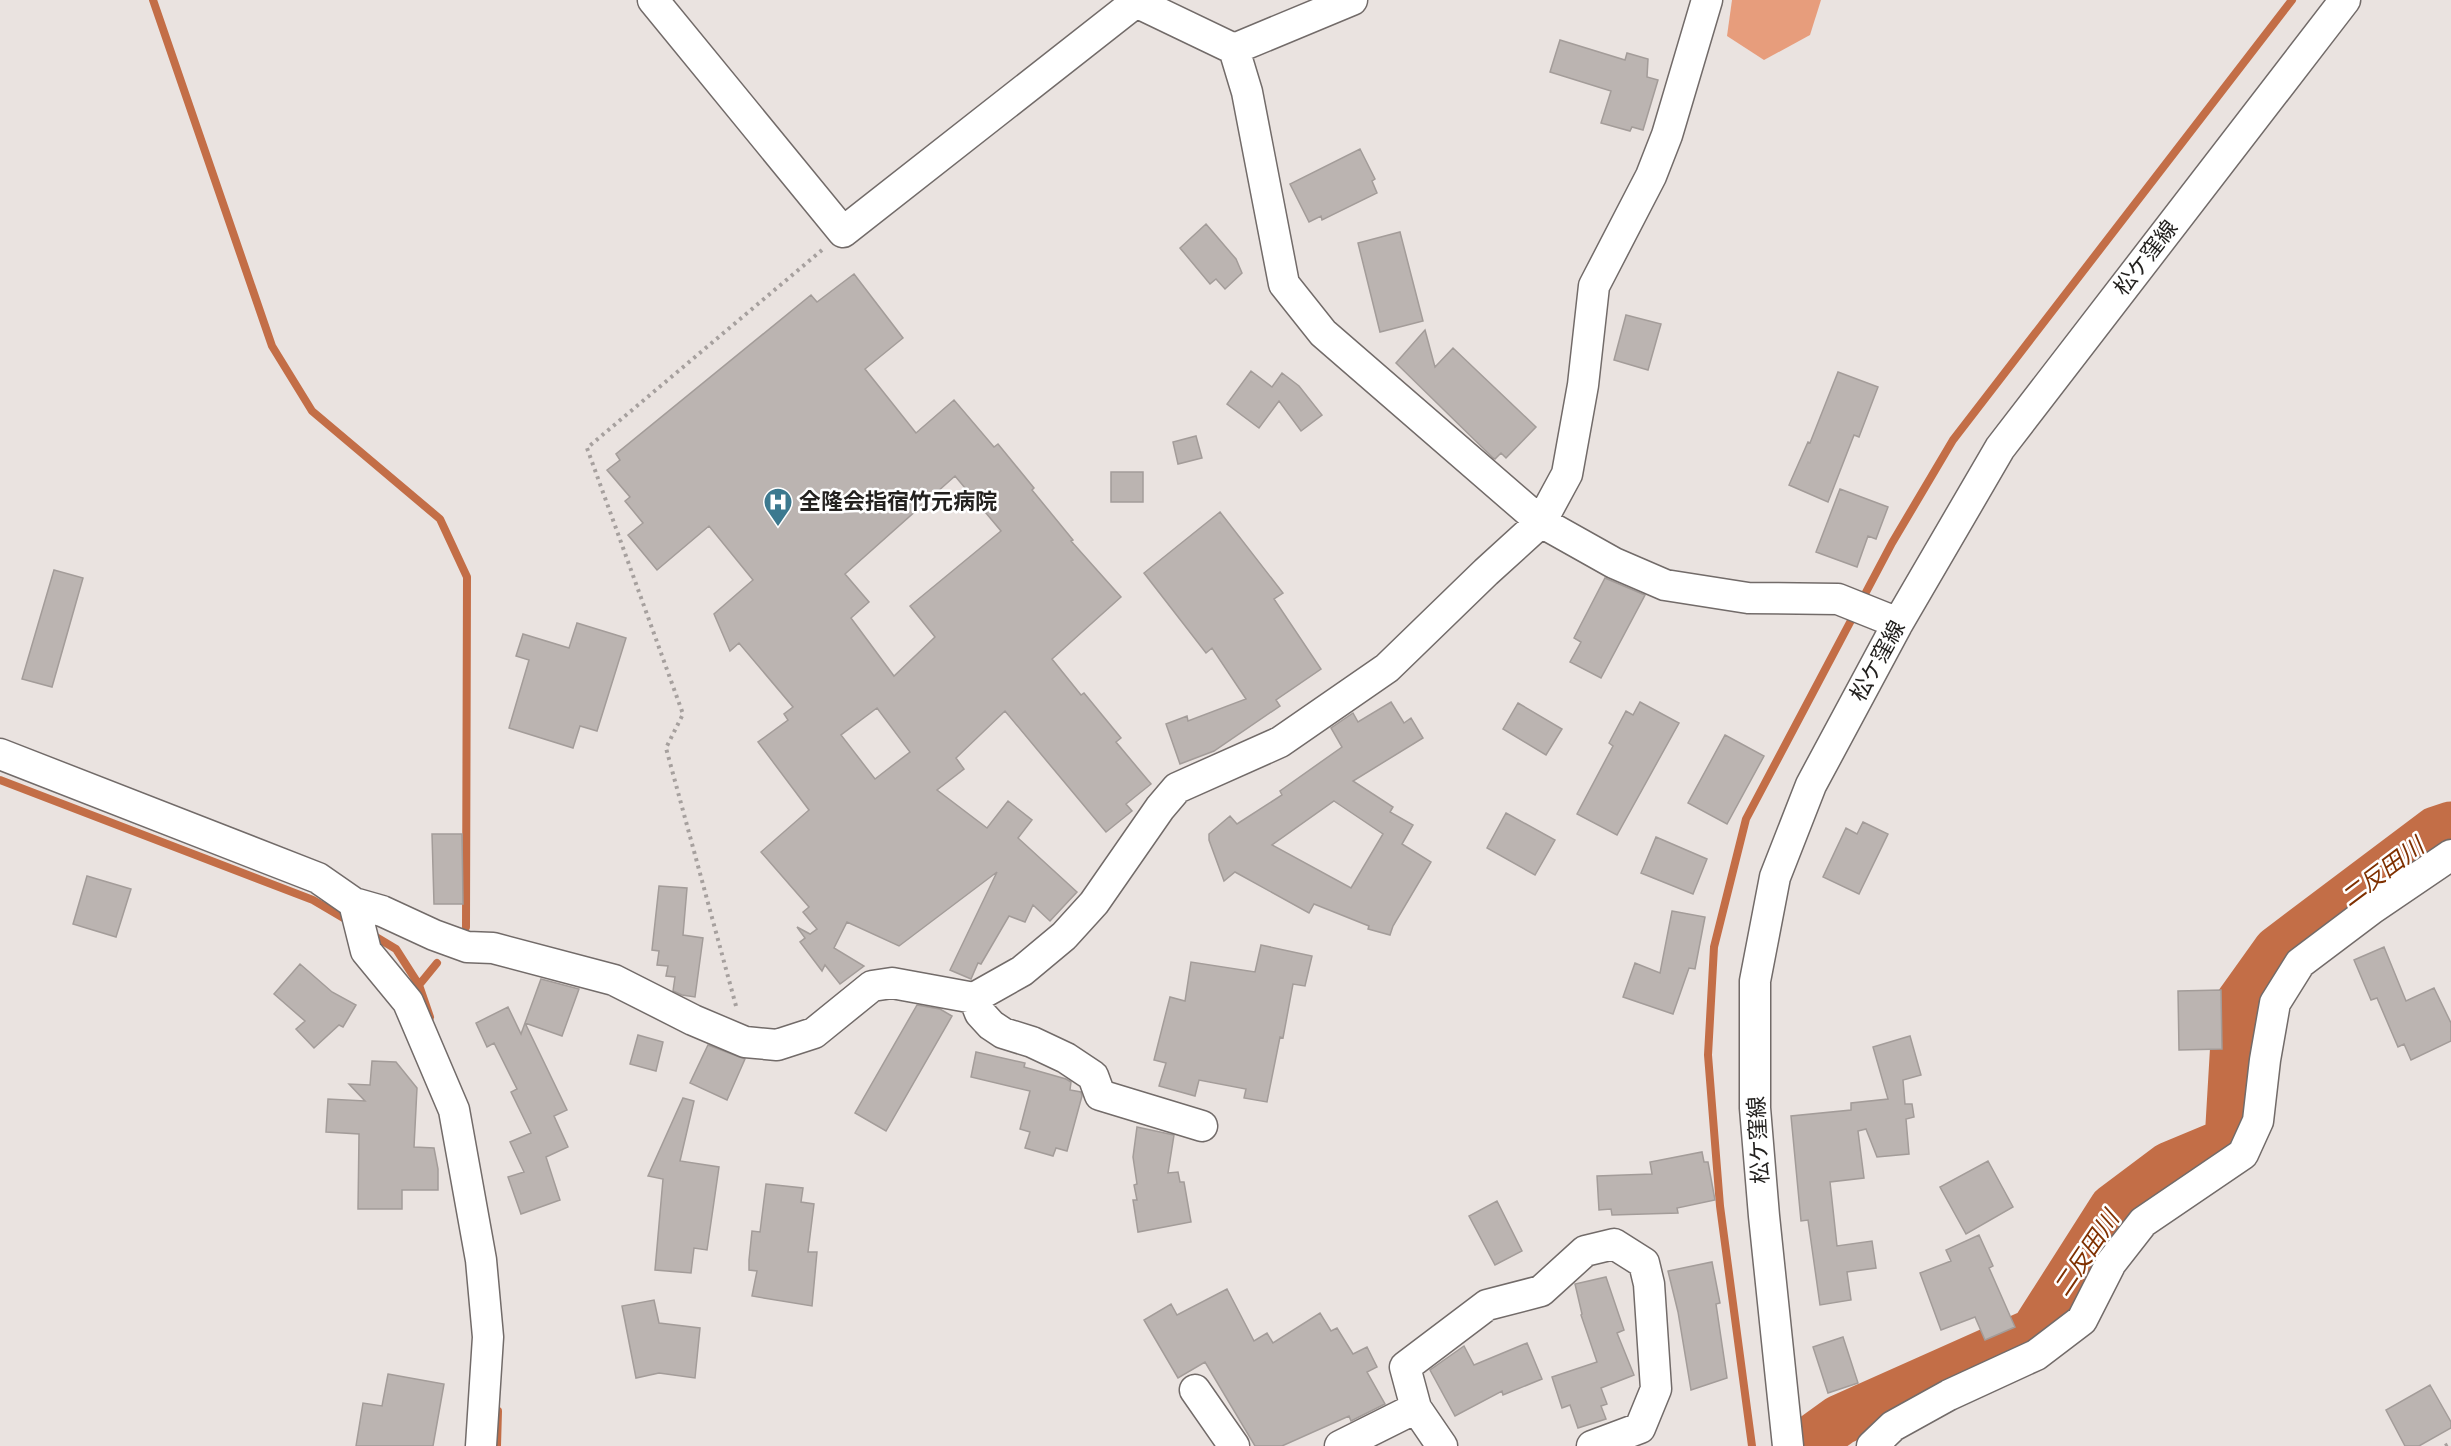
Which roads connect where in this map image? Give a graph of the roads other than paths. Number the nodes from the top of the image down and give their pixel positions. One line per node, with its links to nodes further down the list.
1 (653, 0): 5 (street)
2 (1352, 0): 5 (street)
3 (1707, 0): 6 (street)
4 (2345, 0): 7 (street, 松ケ窪線)
5 (1233, 49): 6 (street)
6 (1541, 522): 7 (street); 11 (street)
7 (1887, 619): 15 (street, 松ケ窪線)
8 (0, 754): 10 (street)
9 (2451, 855): 21 (street)
10 (354, 903): 11 (street); 16 (street)
11 (974, 998): 12 (street)
12 (1202, 1126)
13 (1195, 1390): 17 (street)
14 (1416, 1408): 18 (street); 19 (street); 20 (street)
15 (1786, 1437)
16 (481, 1446)
17 (1234, 1446)
18 (1340, 1446)
19 (1442, 1446)
20 (1592, 1446)
21 (1872, 1446)

